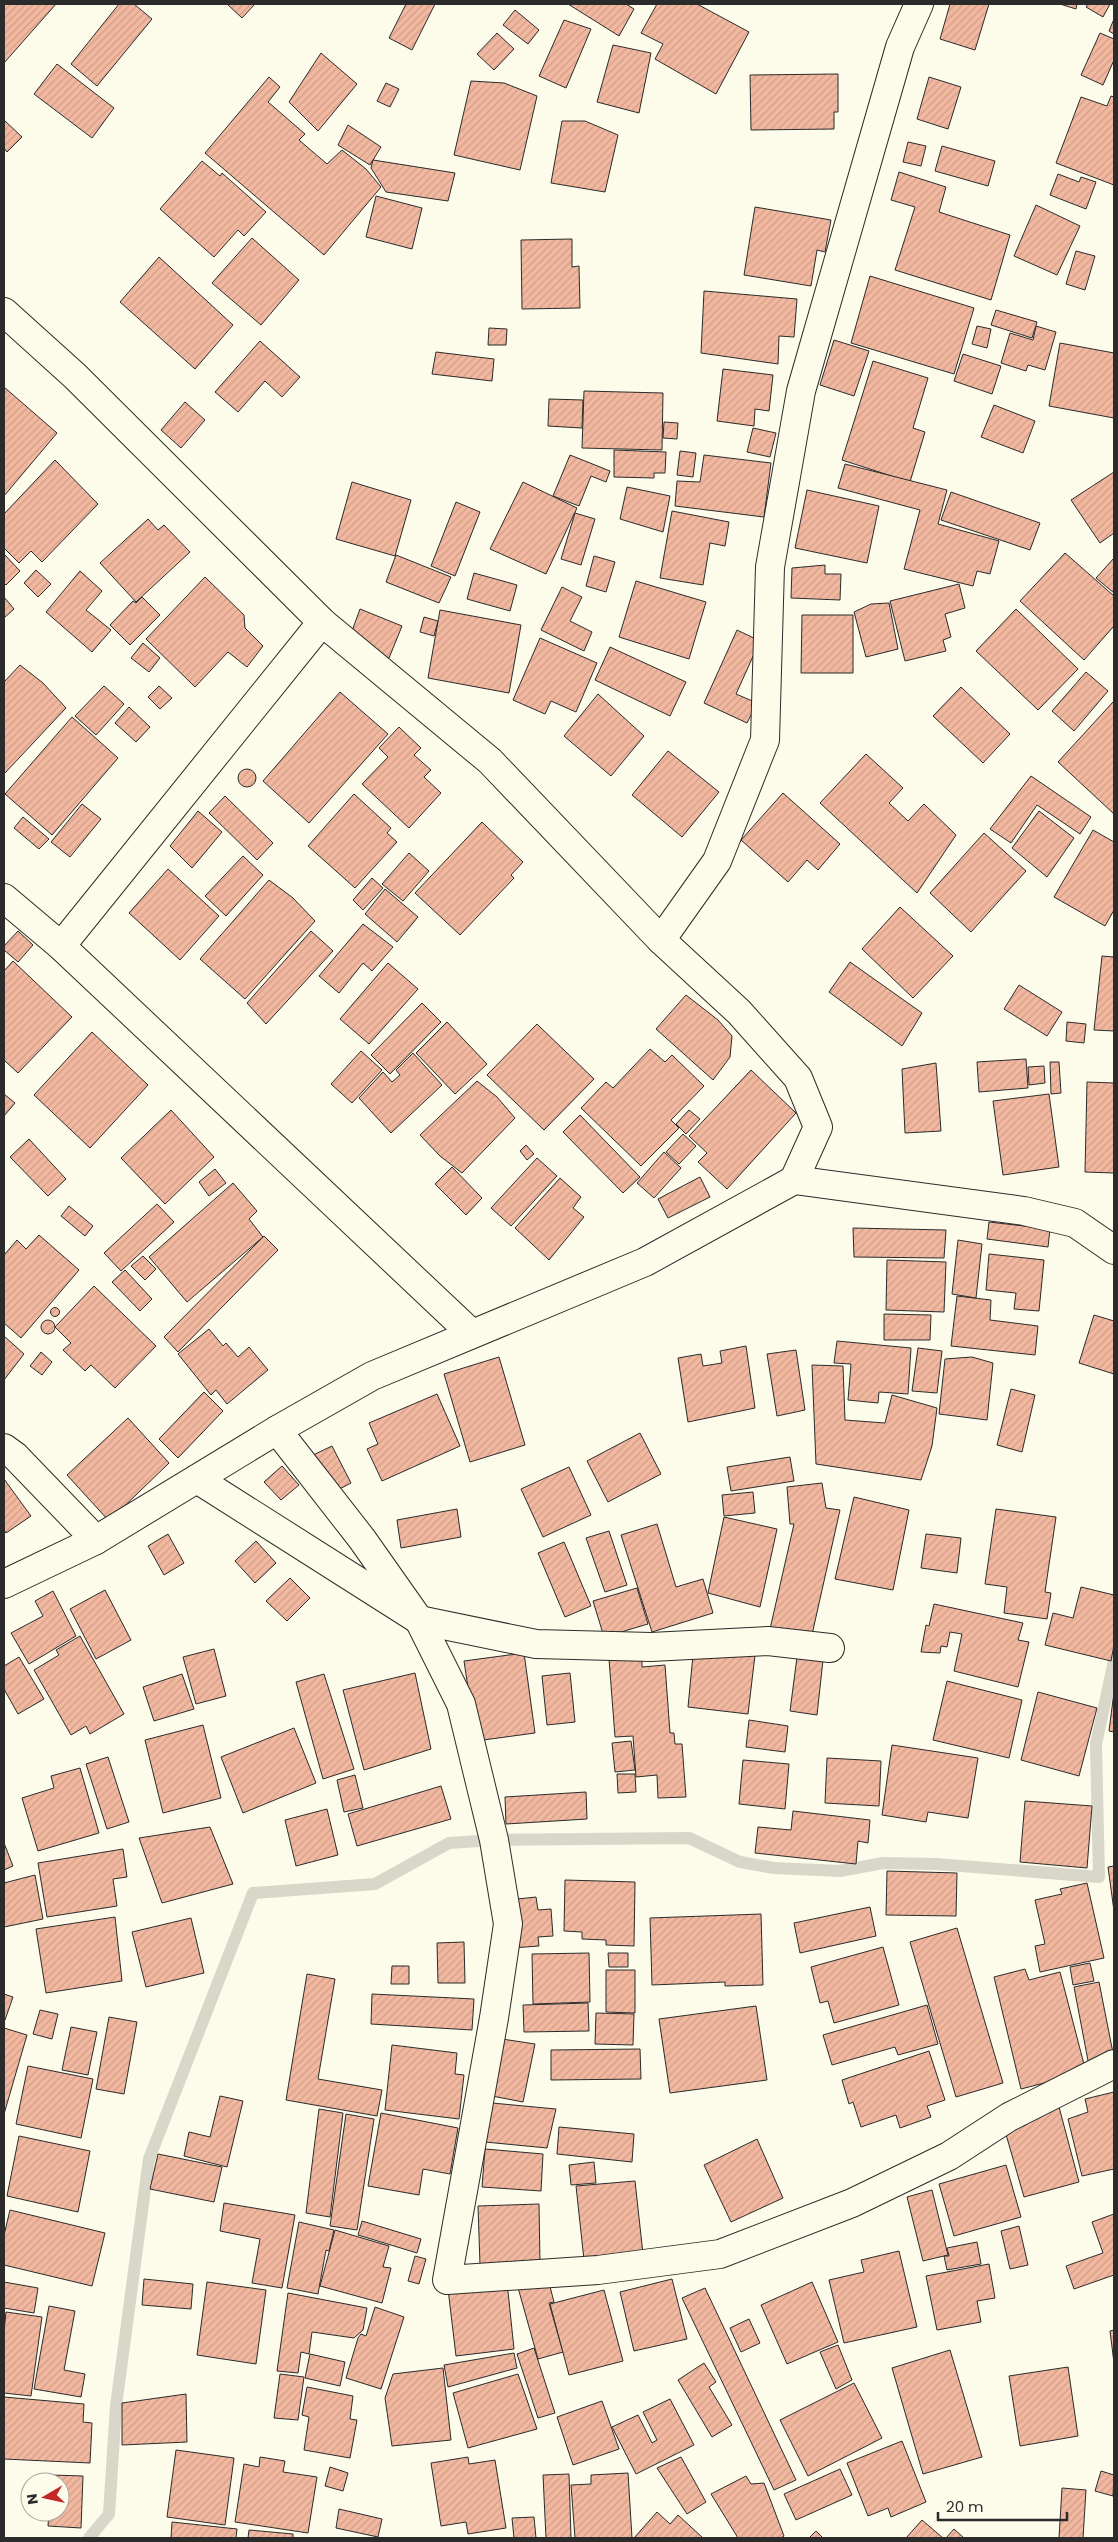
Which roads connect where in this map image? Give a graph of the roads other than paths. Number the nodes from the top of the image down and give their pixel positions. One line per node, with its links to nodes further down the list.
1 (919, 4): 5 (street)
2 (4, 312): 3 (street)
3 (322, 622): 5 (street); 6 (street)
4 (4, 898): 6 (street)
5 (661, 940): 7 (street)
6 (60, 946): 9 (street)
7 (794, 1180): 8 (street); 9 (street)
8 (1114, 1250)
9 (472, 1334): 10 (street)
10 (277, 1430): 12 (street); 15 (street)
11 (4, 1448): 13 (street)
12 (197, 1479): 13 (street); 15 (street)
13 (96, 1540): 14 (street)
14 (4, 1584)
15 (419, 1620): 16 (street); 17 (street)
16 (830, 1648)
17 (1114, 2064)

